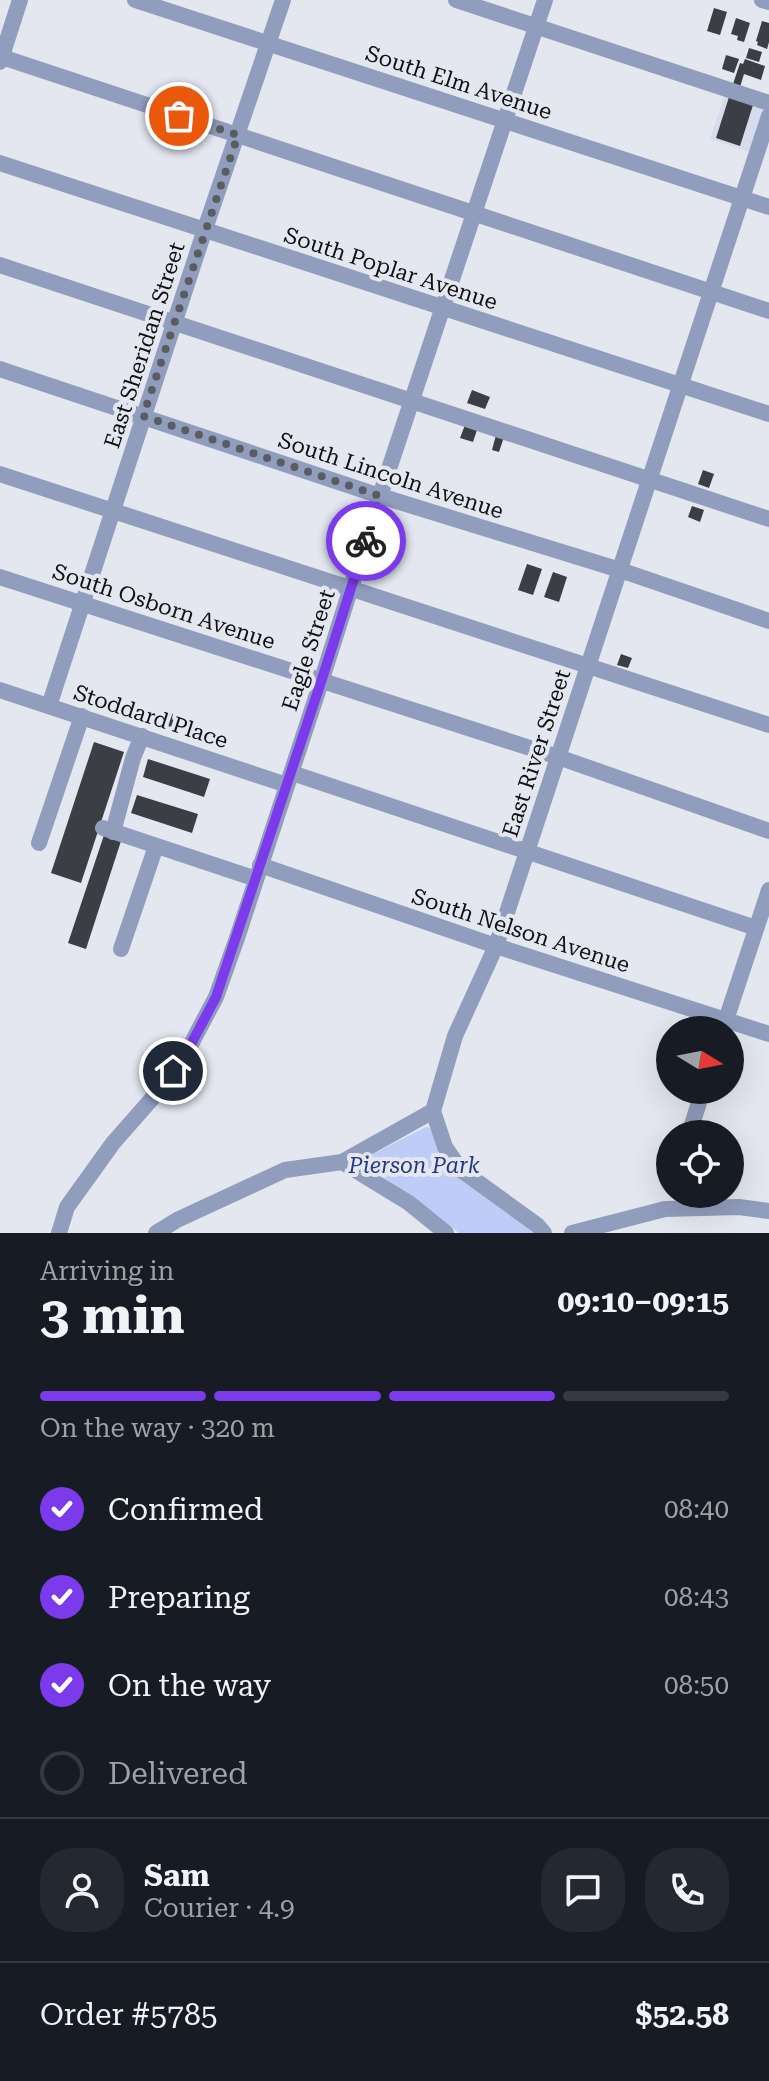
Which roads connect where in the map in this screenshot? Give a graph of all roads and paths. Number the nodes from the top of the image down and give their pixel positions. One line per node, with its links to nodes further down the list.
1 (20, 0): 10 (street)
2 (135, 0): 9 (street, South Elm Avenue)
3 (283, 0): 9 (street, East Sheridan Street)
4 (456, 0): 8 (street)
5 (545, 0): 8 (street, Eagle Street)
6 (762, 0): 7 (street)
7 (769, 2)
8 (536, 27): 11 (street); 13 (street, Eagle Street)
9 (269, 44): 13 (street, South Elm Avenue); 14 (street, East Sheridan Street)
10 (1, 59): 14 (street)
11 (769, 103)
12 (769, 116): 16 (street, East River Street)
13 (506, 120): 16 (street, South Elm Avenue); 18 (street, Eagle Street)
14 (238, 135): 18 (street); 19 (street, East Sheridan Street)
15 (0, 163): 19 (street, South Poplar Avenue)
16 (742, 198): 17 (street, South Elm Avenue); 21 (street, East River Street)
17 (769, 207)
18 (475, 214): 21 (street); 22 (street, Eagle Street)
19 (205, 229): 22 (street, South Poplar Avenue); 24 (street, East Sheridan Street)
20 (0, 265): 24 (street)
21 (711, 292): 23 (street); 26 (street, East River Street)
22 (444, 309): 26 (street, South Poplar Avenue); 27 (street, Eagle Street)
23 (769, 311)
24 (174, 322): 27 (street); 29 (street, East Sheridan Street)
25 (0, 369): 29 (street, South Lincoln Avenue)
26 (681, 384): 28 (street, South Poplar Avenue); 31 (street, East River Street)
27 (412, 401): 31 (street); 32 (street, Eagle Street)
28 (769, 414)
29 (143, 416): 32 (street, South Lincoln Avenue); 33 (street, East Sheridan Street)
30 (0, 474): 33 (street)
31 (649, 479): 34 (street); 35 (street, East River Street)
32 (380, 496): 35 (street, South Lincoln Avenue); 37 (street, Eagle Street)
33 (113, 510): 37 (street); 38 (street, East Sheridan Street)
34 (769, 519)
35 (620, 570): 39 (street, South Lincoln Avenue); 40 (street, East River Street)
36 (0, 577): 38 (street, South Osborn Avenue)
37 (351, 588): 40 (street); 41 (street, Eagle Street)
38 (83, 603): 41 (street, South Osborn Avenue); 43 (street, East Sheridan Street)
39 (769, 621)
40 (588, 666): 45 (street); 47 (street, East River Street)
41 (322, 679): 47 (street, South Osborn Avenue); 48 (street, Eagle Street)
42 (0, 690): 43 (street, Stoddard Place)
43 (49, 706): 44 (street, Stoddard Place)
44 (82, 716): 46 (street, Stoddard Place); 50 (street)
45 (769, 725)
46 (142, 736): 48 (street, Stoddard Place); 51 (street, South Nelson Avenue)
47 (558, 757): 49 (street, South Osborn Avenue); 52 (street, East River Street)
48 (290, 779): 52 (street, Stoddard Place); 53 (street, Eagle Street)
49 (769, 831)
50 (39, 843)
51 (156, 846): 53 (street, South Nelson Avenue); 57 (street)
52 (527, 852): 55 (street, Stoddard Place); 56 (street, East River Street)
53 (258, 872): 56 (street, South Nelson Avenue); 66 (street, Eagle Street)
54 (769, 890): 55 (street)
55 (756, 928): 59 (street)
56 (496, 946): 58 (street, South Nelson Avenue); 62 (street, East River Street)
57 (121, 949)
58 (699, 1016)
59 (728, 1016)
60 (744, 1029): 61 (street, South Nelson Avenue)
61 (769, 1034)
62 (433, 1111): 63 (street); 69 (street)
63 (342, 1162): 67 (street); 68 (street)
64 (665, 1209): 65 (street); 70 (street)
65 (769, 1211)
66 (59, 1233)
67 (156, 1233)
68 (446, 1233)
69 (544, 1233)
70 (572, 1233)

